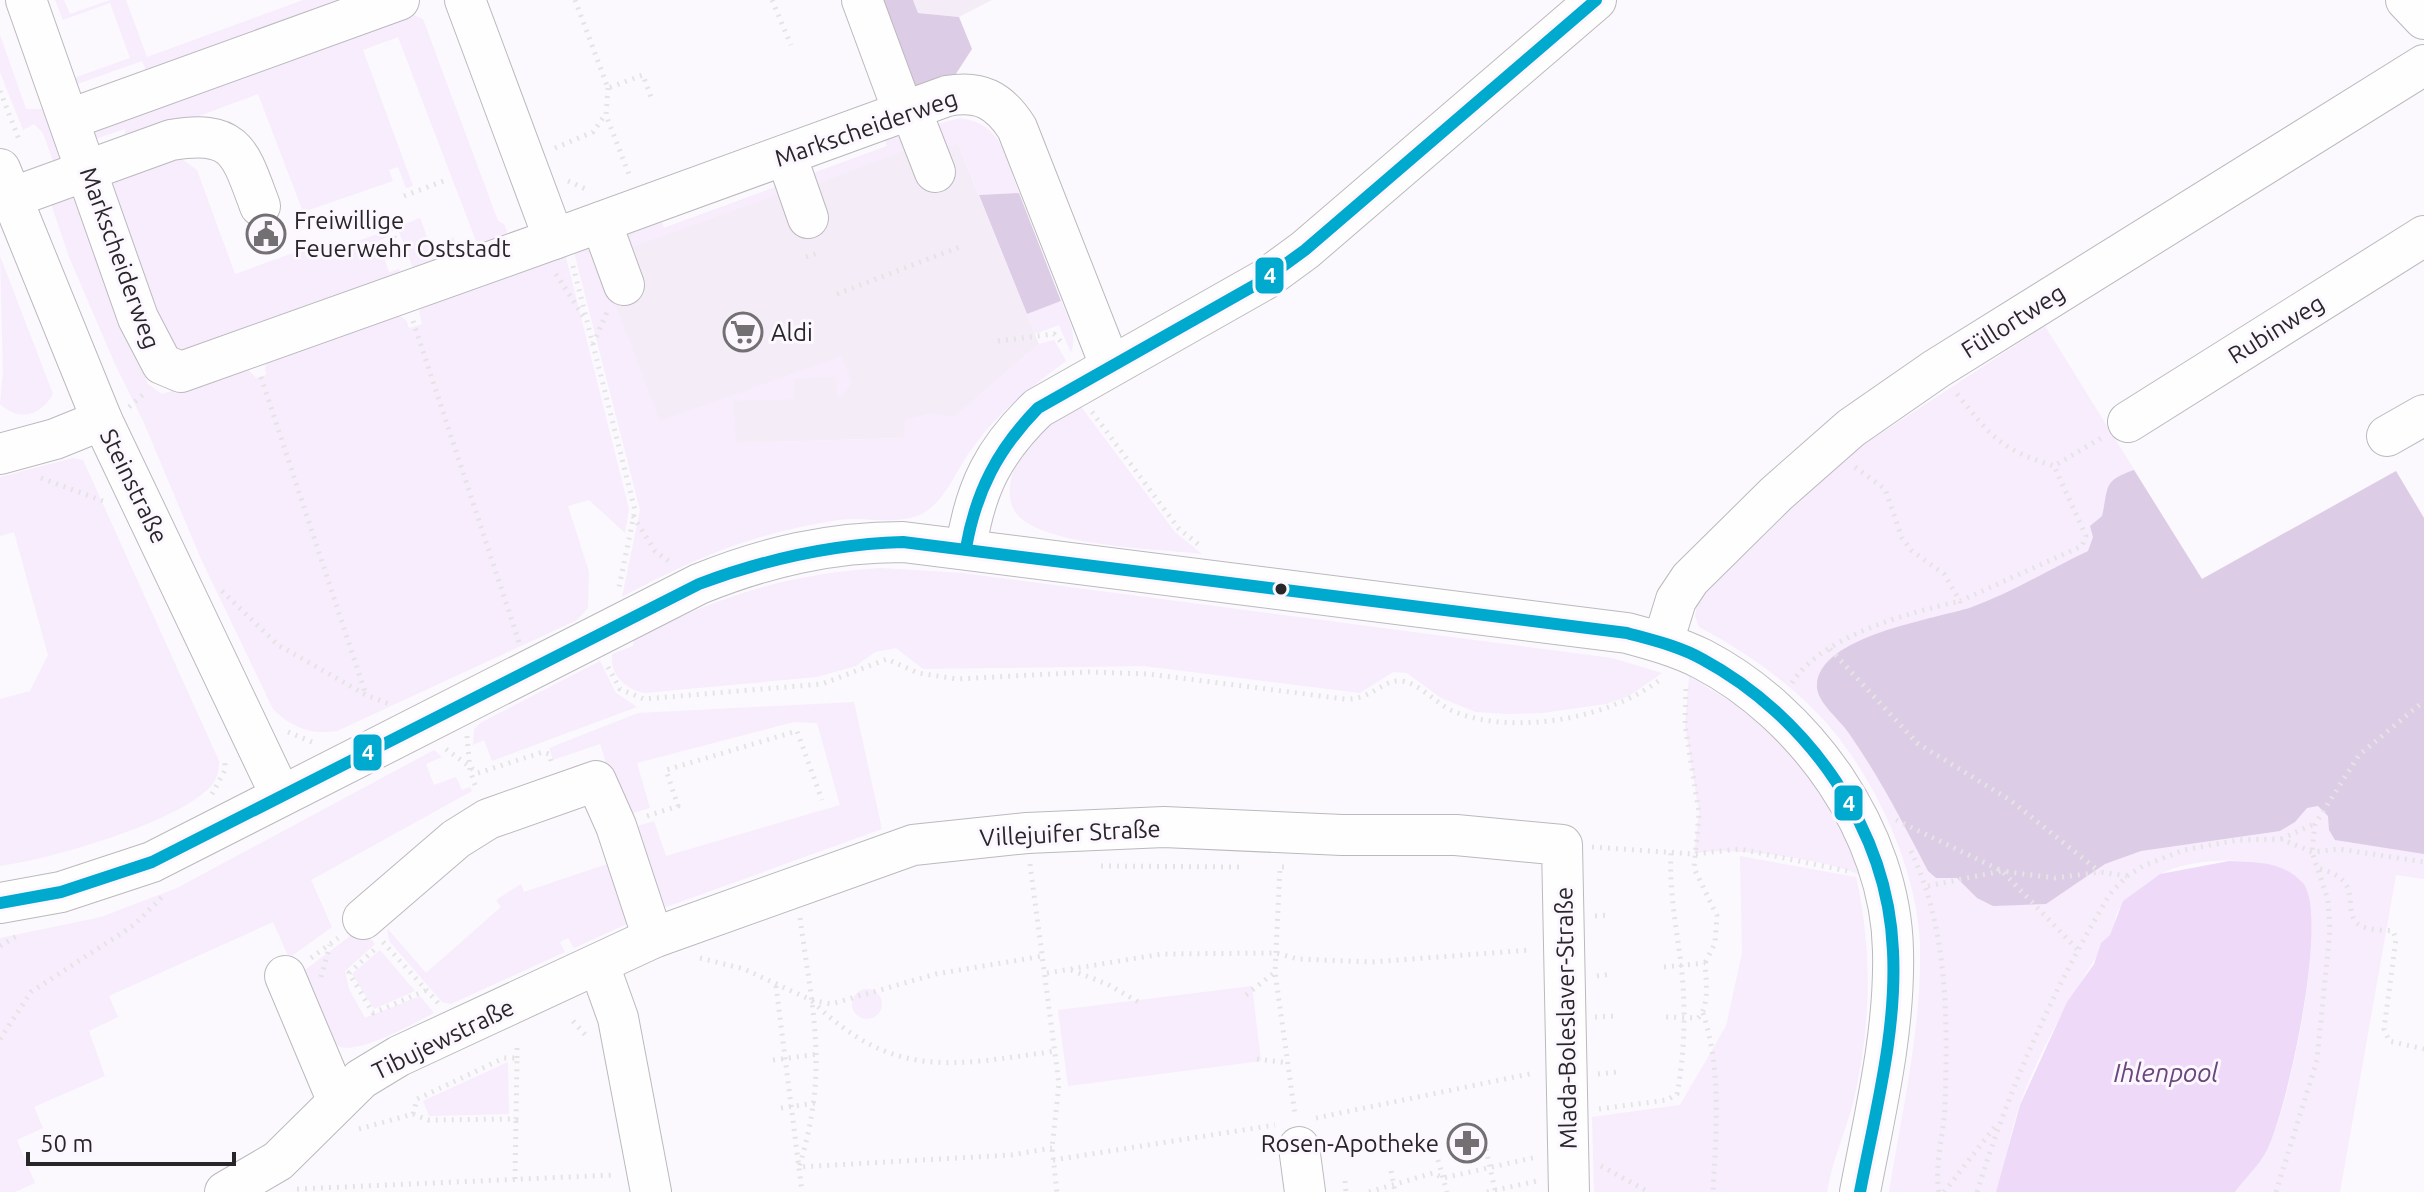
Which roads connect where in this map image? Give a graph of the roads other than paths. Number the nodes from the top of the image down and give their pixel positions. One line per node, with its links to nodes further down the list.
1 (26, 0): 10 (street, Markscheiderweg)
2 (399, 0): 10 (street)
3 (465, 0): 17 (street)
4 (862, 0): 9 (street)
5 (1596, 0): 20 (street)
6 (2406, 0): 7 (street)
7 (2424, 19)
8 (2424, 65): 27 (street, Füllortweg)
9 (906, 110): 11 (street, Markscheiderweg); 13 (street); 20 (street, Markscheiderweg)
10 (70, 119): 12 (street, Markscheiderweg)
11 (786, 155): 16 (street); 17 (street, Markscheiderweg)
12 (87, 170): 14 (street); 15 (street); 17 (street, Markscheiderweg)
13 (935, 172)
14 (6, 184): 22 (street, Steinstraße)
15 (260, 206)
16 (815, 235)
17 (564, 236): 19 (street)
18 (2424, 236): 23 (street, Rubinweg)
19 (624, 285)
20 (1110, 365): 26 (street)
21 (2424, 415): 24 (street)
22 (102, 420): 25 (street); 28 (street, Steinstraße)
23 (2128, 422)
24 (2387, 436)
25 (14, 463)
26 (966, 548): 27 (street); 28 (street)
27 (1669, 653): 41 (street)
28 (281, 796): 30 (street)
29 (1562, 845): 32 (street, Villejuifer Straße); 37 (street, Mlada-Boleslaver-Straße)
30 (0, 903)
31 (373, 930): 32 (street)
32 (653, 938): 33 (street, Villejuifer Straße)
33 (599, 965): 35 (street, Tibujewstraße); 38 (street)
34 (285, 976): 35 (street)
35 (346, 1115): 39 (street, Tibujewstraße)
36 (1299, 1147): 40 (street)
37 (1569, 1174)
38 (649, 1183)
39 (225, 1192)
40 (1305, 1192)
41 (1860, 1192)

